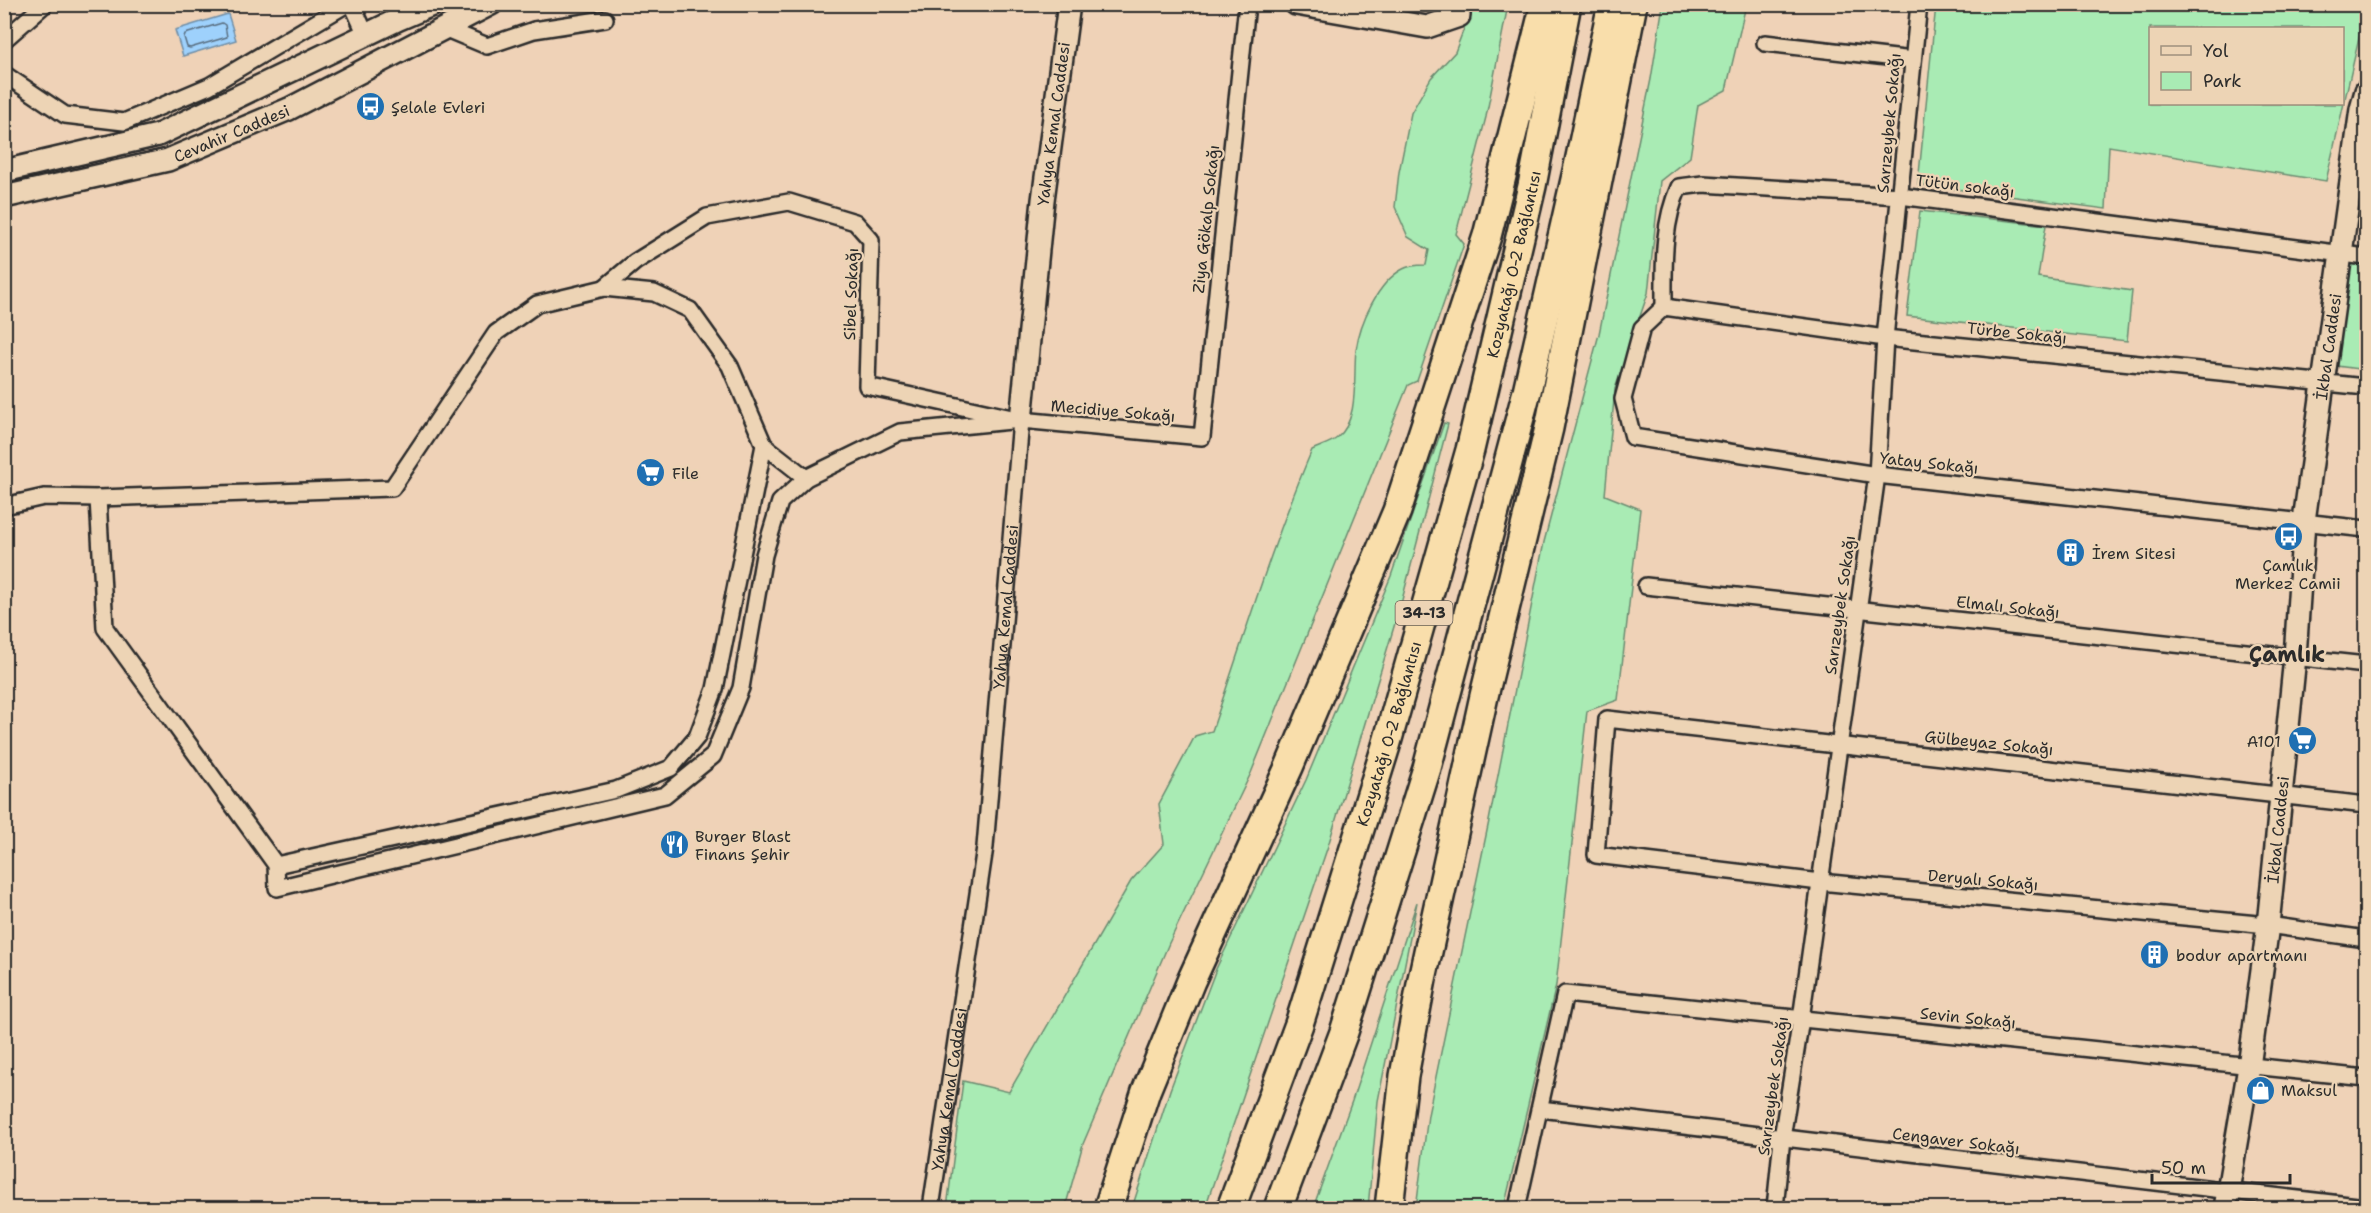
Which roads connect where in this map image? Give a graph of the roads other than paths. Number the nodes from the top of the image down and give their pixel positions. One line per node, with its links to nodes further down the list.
1 (45, 4): 18 (street)
2 (347, 4): 21 (street)
3 (352, 4): 17 (street)
4 (434, 4): 17 (street, Cevahir Caddesi)
5 (491, 4): 16 (street, Cevahir Caddesi)
6 (1069, 4): 33 (street, Yahya Kemal Caddesi)
7 (1247, 4): 34 (street, Ziya Gökalp Sokağı)
8 (1296, 4): 9 (street)
9 (1459, 4)
10 (1545, 4): 62 (highway)
11 (1568, 4): 63 (highway, Kozyatağı O-2 Bağlantısı / 34-13)
12 (1612, 4): 64 (highway, 34-13)
13 (1633, 4): 65 (highway)
14 (1919, 4): 20 (street, Sarızeybek Sokağı)
15 (606, 20): 16 (street)
16 (444, 28): 25 (street, Cevahir Caddesi)
17 (366, 35): 23 (street, Cevahir Caddesi)
18 (4, 40)
19 (1765, 43): 20 (street)
20 (1913, 60): 24 (street, Sarızeybek Sokağı)
21 (4, 74)
22 (2365, 103): 26 (street, İkbal Caddesi)
23 (4, 171)
24 (1900, 196): 26 (street, Tütün sokağı); 29 (street, Tütün sokağı); 30 (street, Sarızeybek Sokağı)
25 (4, 197)
26 (2341, 254): 27 (street, Tütün sokağı); 31 (street, İkbal Caddesi)
27 (2367, 257)
28 (604, 288): 33 (street, Sibel Sokağı); 35 (street); 38 (street)
29 (1664, 307): 30 (street, Türbe Sokağı); 36 (street, Yatay Sokağı)
30 (1885, 338): 31 (street, Türbe Sokağı); 36 (street, Sarızeybek Sokağı)
31 (2322, 382): 32 (street, Türbe Sokağı); 40 (street, İkbal Caddesi)
32 (2367, 387)
33 (1021, 420): 34 (street, Mecidiye Sokağı); 37 (street); 61 (street, Yahya Kemal Caddesi)
34 (1202, 437)
35 (764, 445): 37 (street); 50 (street)
36 (1877, 475): 40 (street, Yatay Sokağı); 43 (street, Sarızeybek Sokağı)
37 (806, 478): 50 (street)
38 (98, 498): 39 (street); 50 (street)
39 (4, 506)
40 (2304, 521): 41 (street, Yatay Sokağı); 44 (street, İkbal Caddesi)
41 (2367, 529)
42 (1646, 586): 43 (street, Elmalı Sokağı)
43 (1857, 609): 44 (street, Elmalı Sokağı); 46 (street, Sarızeybek Sokağı)
44 (2295, 657): 45 (street, Elmalı Sokağı); 47 (street, İkbal Caddesi)
45 (2367, 665)
46 (1838, 745): 47 (street, Gülbeyaz Sokağı); 49 (street, Gülbeyaz Sokağı); 51 (street, Sarızeybek Sokağı)
47 (2281, 794): 48 (street, Gülbeyaz Sokağı); 52 (street, İkbal Caddesi)
48 (2367, 805)
49 (1596, 855): 51 (street, Deryalı Sokağı)
50 (276, 865)
51 (1820, 882): 52 (street, Deryalı Sokağı); 54 (street, Sarızeybek Sokağı)
52 (2268, 925): 53 (street, Deryalı Sokağı); 55 (street, İkbal Caddesi)
53 (2367, 939)
54 (1801, 1019): 55 (street, Sevin Sokağı); 57 (street, Sevin Sokağı); 58 (street, Sarızeybek Sokağı)
55 (2249, 1066): 56 (street, Sevin Sokağı); 59 (street, İkbal Caddesi)
56 (2367, 1078)
57 (1540, 1110): 58 (street, Cengaver Sokağı); 66 (street)
58 (1782, 1138): 59 (street, Cengaver Sokağı); 67 (street, Sarızeybek Sokağı)
59 (2226, 1200): 60 (street, Cengaver Sokağı)
60 (2367, 1207)
61 (931, 1209)
62 (1108, 1209)
63 (1231, 1209)
64 (1278, 1209)
65 (1389, 1209)
66 (1517, 1209)
67 (1775, 1209)

